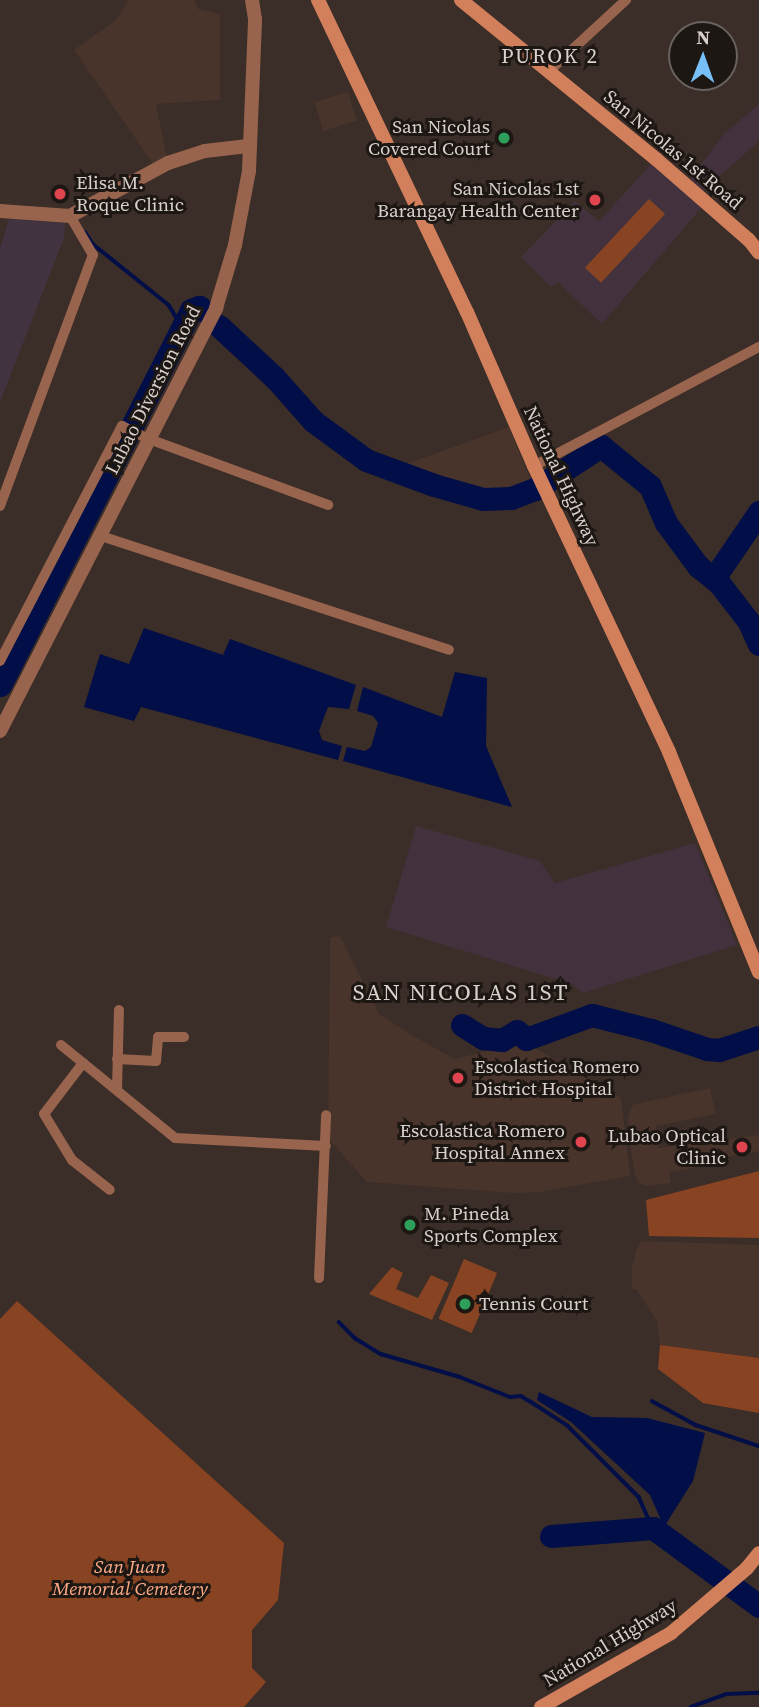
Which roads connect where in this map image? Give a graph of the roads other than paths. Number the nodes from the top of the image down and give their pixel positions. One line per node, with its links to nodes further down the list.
1 (252, 0): 6 (street, Lubao Diversion Road)
2 (318, 0): 12 (main road, National Highway)
3 (461, 0): 5 (main road, San Nicolas 1st Road)
4 (626, 0): 5 (street)
5 (549, 71): 9 (main road, San Nicolas 1st Road)
6 (248, 146): 8 (street); 11 (street, Lubao Diversion Road)
7 (0, 211): 8 (street)
8 (71, 216): 14 (street)
9 (759, 253)
10 (759, 347): 12 (street)
11 (147, 438): 13 (street); 15 (street, Lubao Diversion Road); 17 (street)
12 (535, 468): 19 (main road, National Highway)
13 (328, 505)
14 (0, 506)
15 (101, 536): 16 (street); 18 (street, Lubao Diversion Road)
16 (449, 650)
17 (0, 661)
18 (0, 731)
19 (759, 972)
20 (119, 1010): 23 (street)
21 (184, 1037): 23 (street)
22 (61, 1045): 24 (street)
23 (117, 1059): 25 (street)
24 (83, 1063): 25 (street); 28 (street)
25 (117, 1090): 27 (street)
26 (326, 1115): 27 (street)
27 (326, 1146): 29 (street)
28 (110, 1190)
29 (319, 1278)
30 (759, 1553): 31 (main road, National Highway)
31 (541, 1707)

